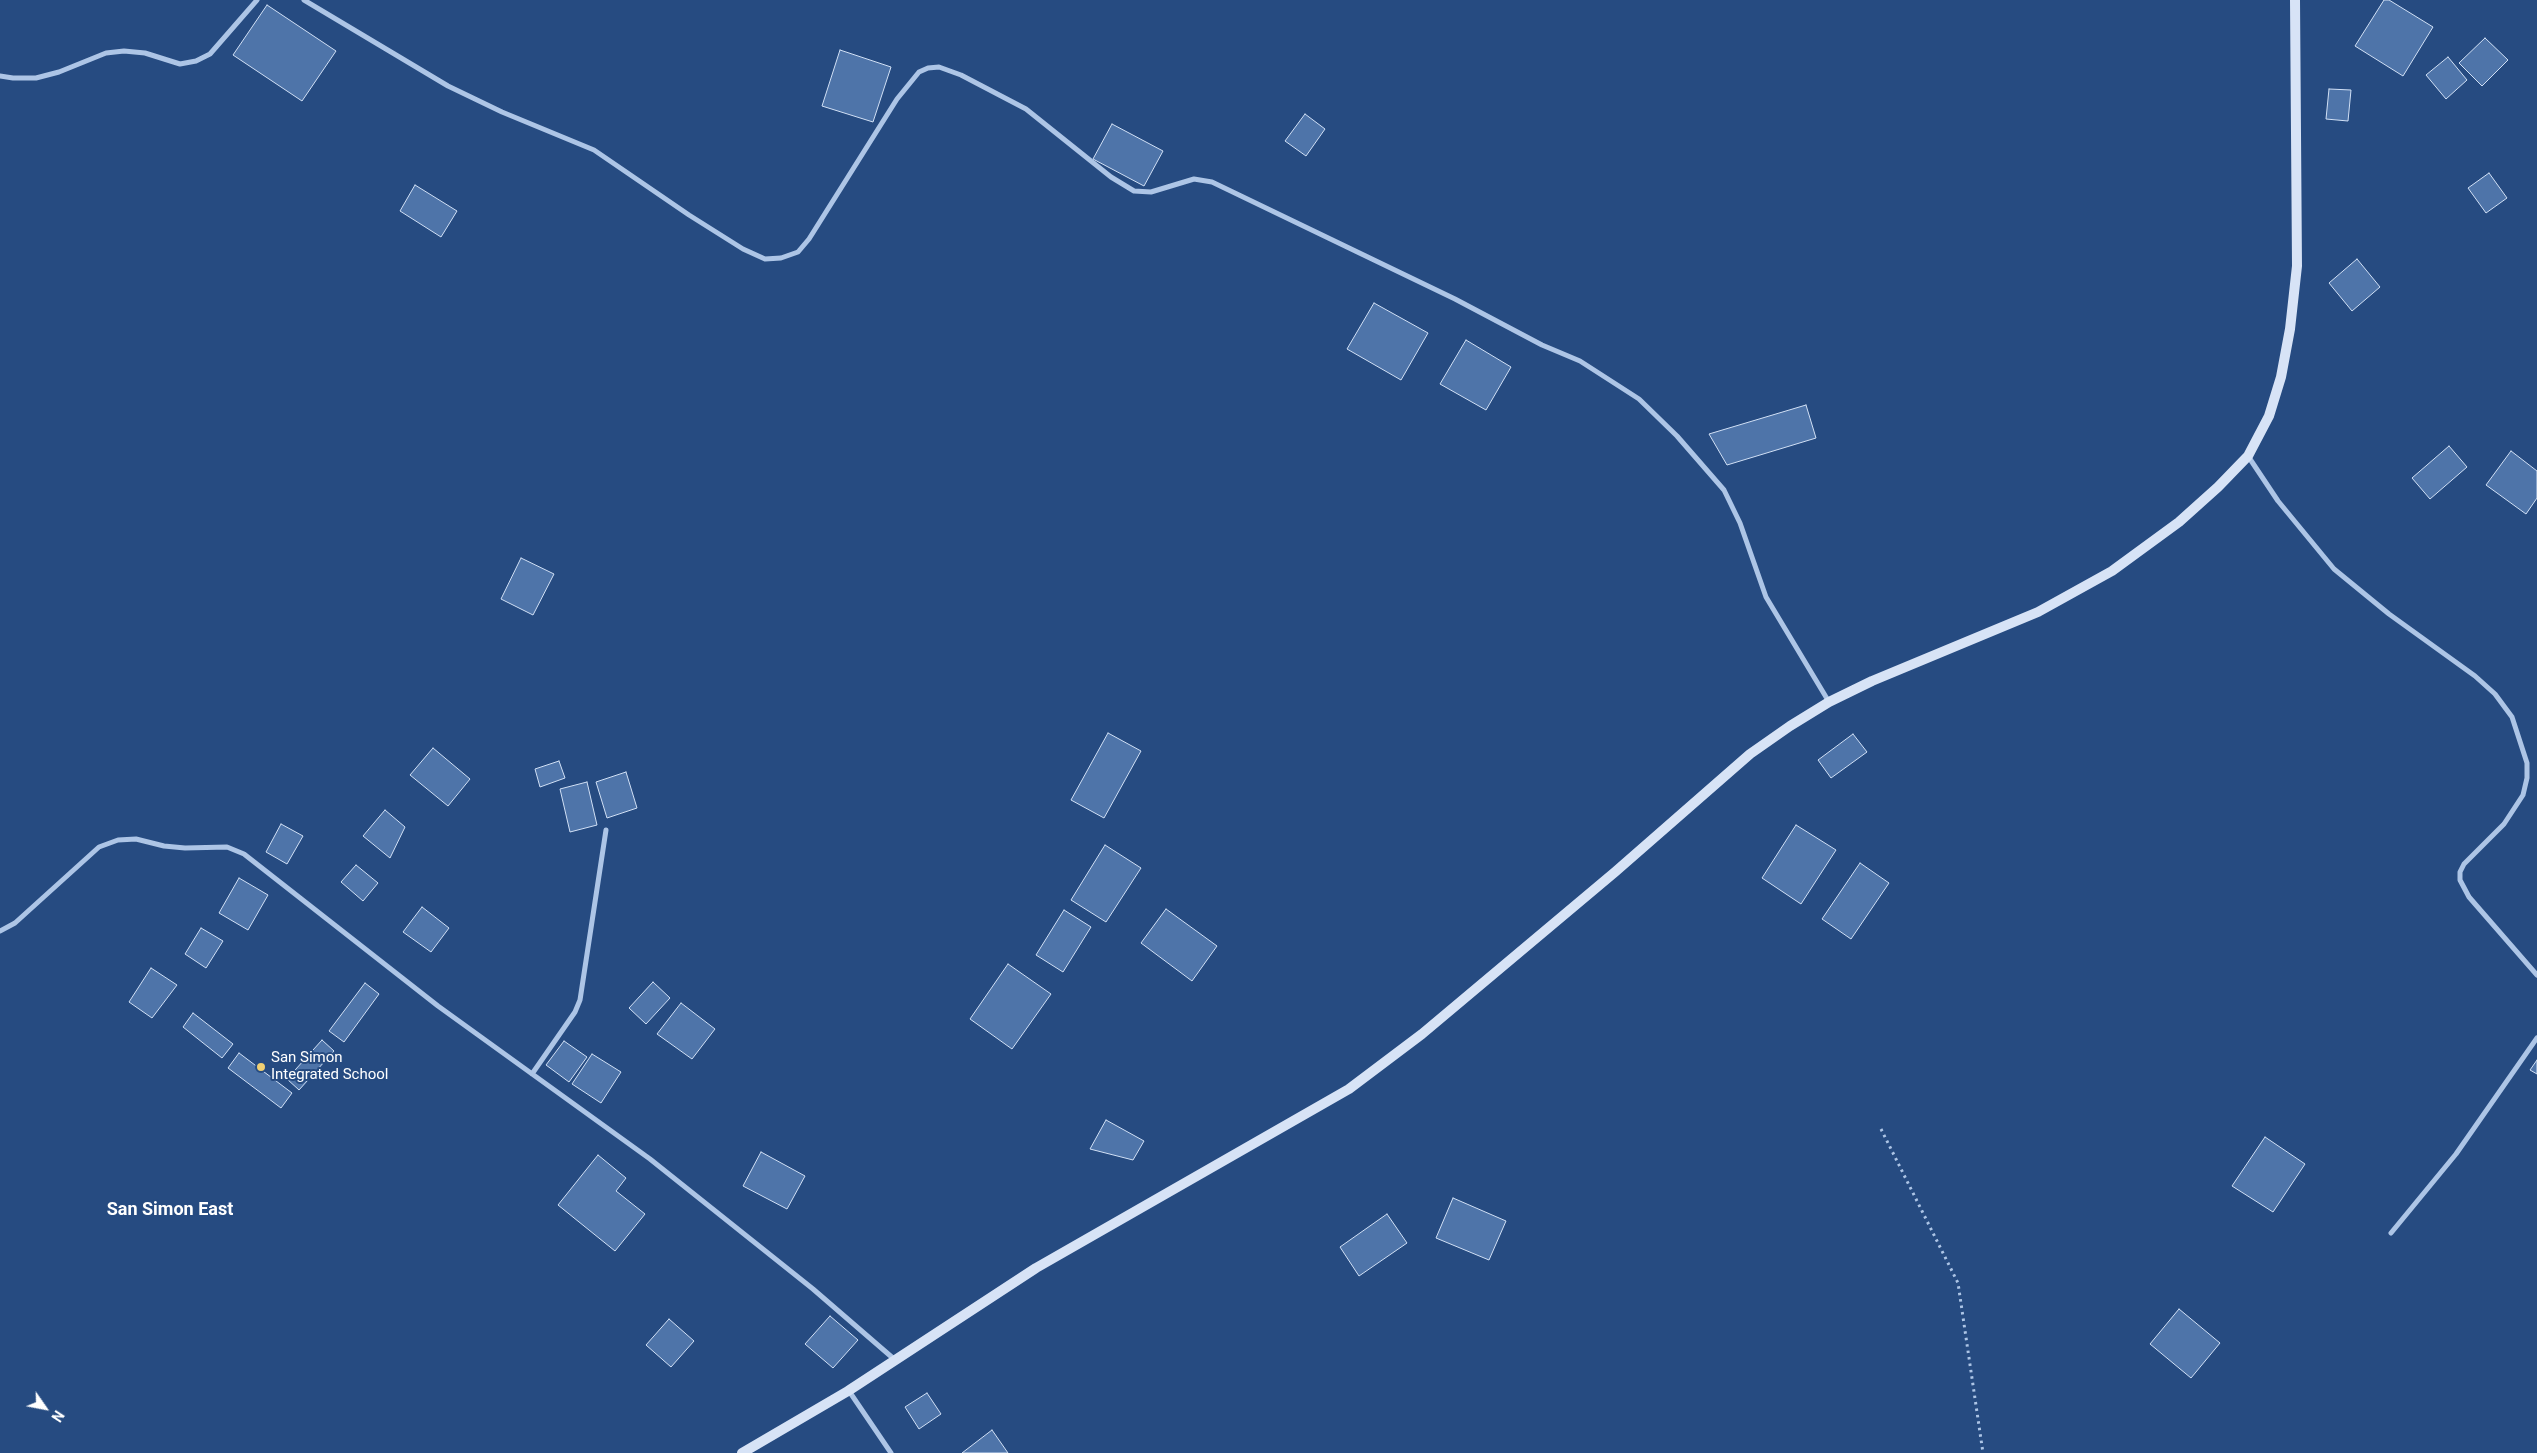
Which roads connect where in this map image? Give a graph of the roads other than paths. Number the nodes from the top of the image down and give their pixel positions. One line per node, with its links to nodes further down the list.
1 (257, 0): 4 (street)
2 (304, 0): 6 (street)
3 (2295, 0): 5 (main road)
4 (0, 76)
5 (2248, 456): 6 (main road); 9 (street)
6 (1829, 702): 13 (main road)
7 (606, 830): 11 (street)
8 (0, 931): 11 (street)
9 (2537, 975)
10 (2537, 1038): 12 (street)
11 (532, 1074): 13 (street)
12 (2391, 1233)
13 (894, 1359): 14 (main road)
14 (848, 1391): 15 (main road); 16 (street)
15 (742, 1453)
16 (891, 1453)

